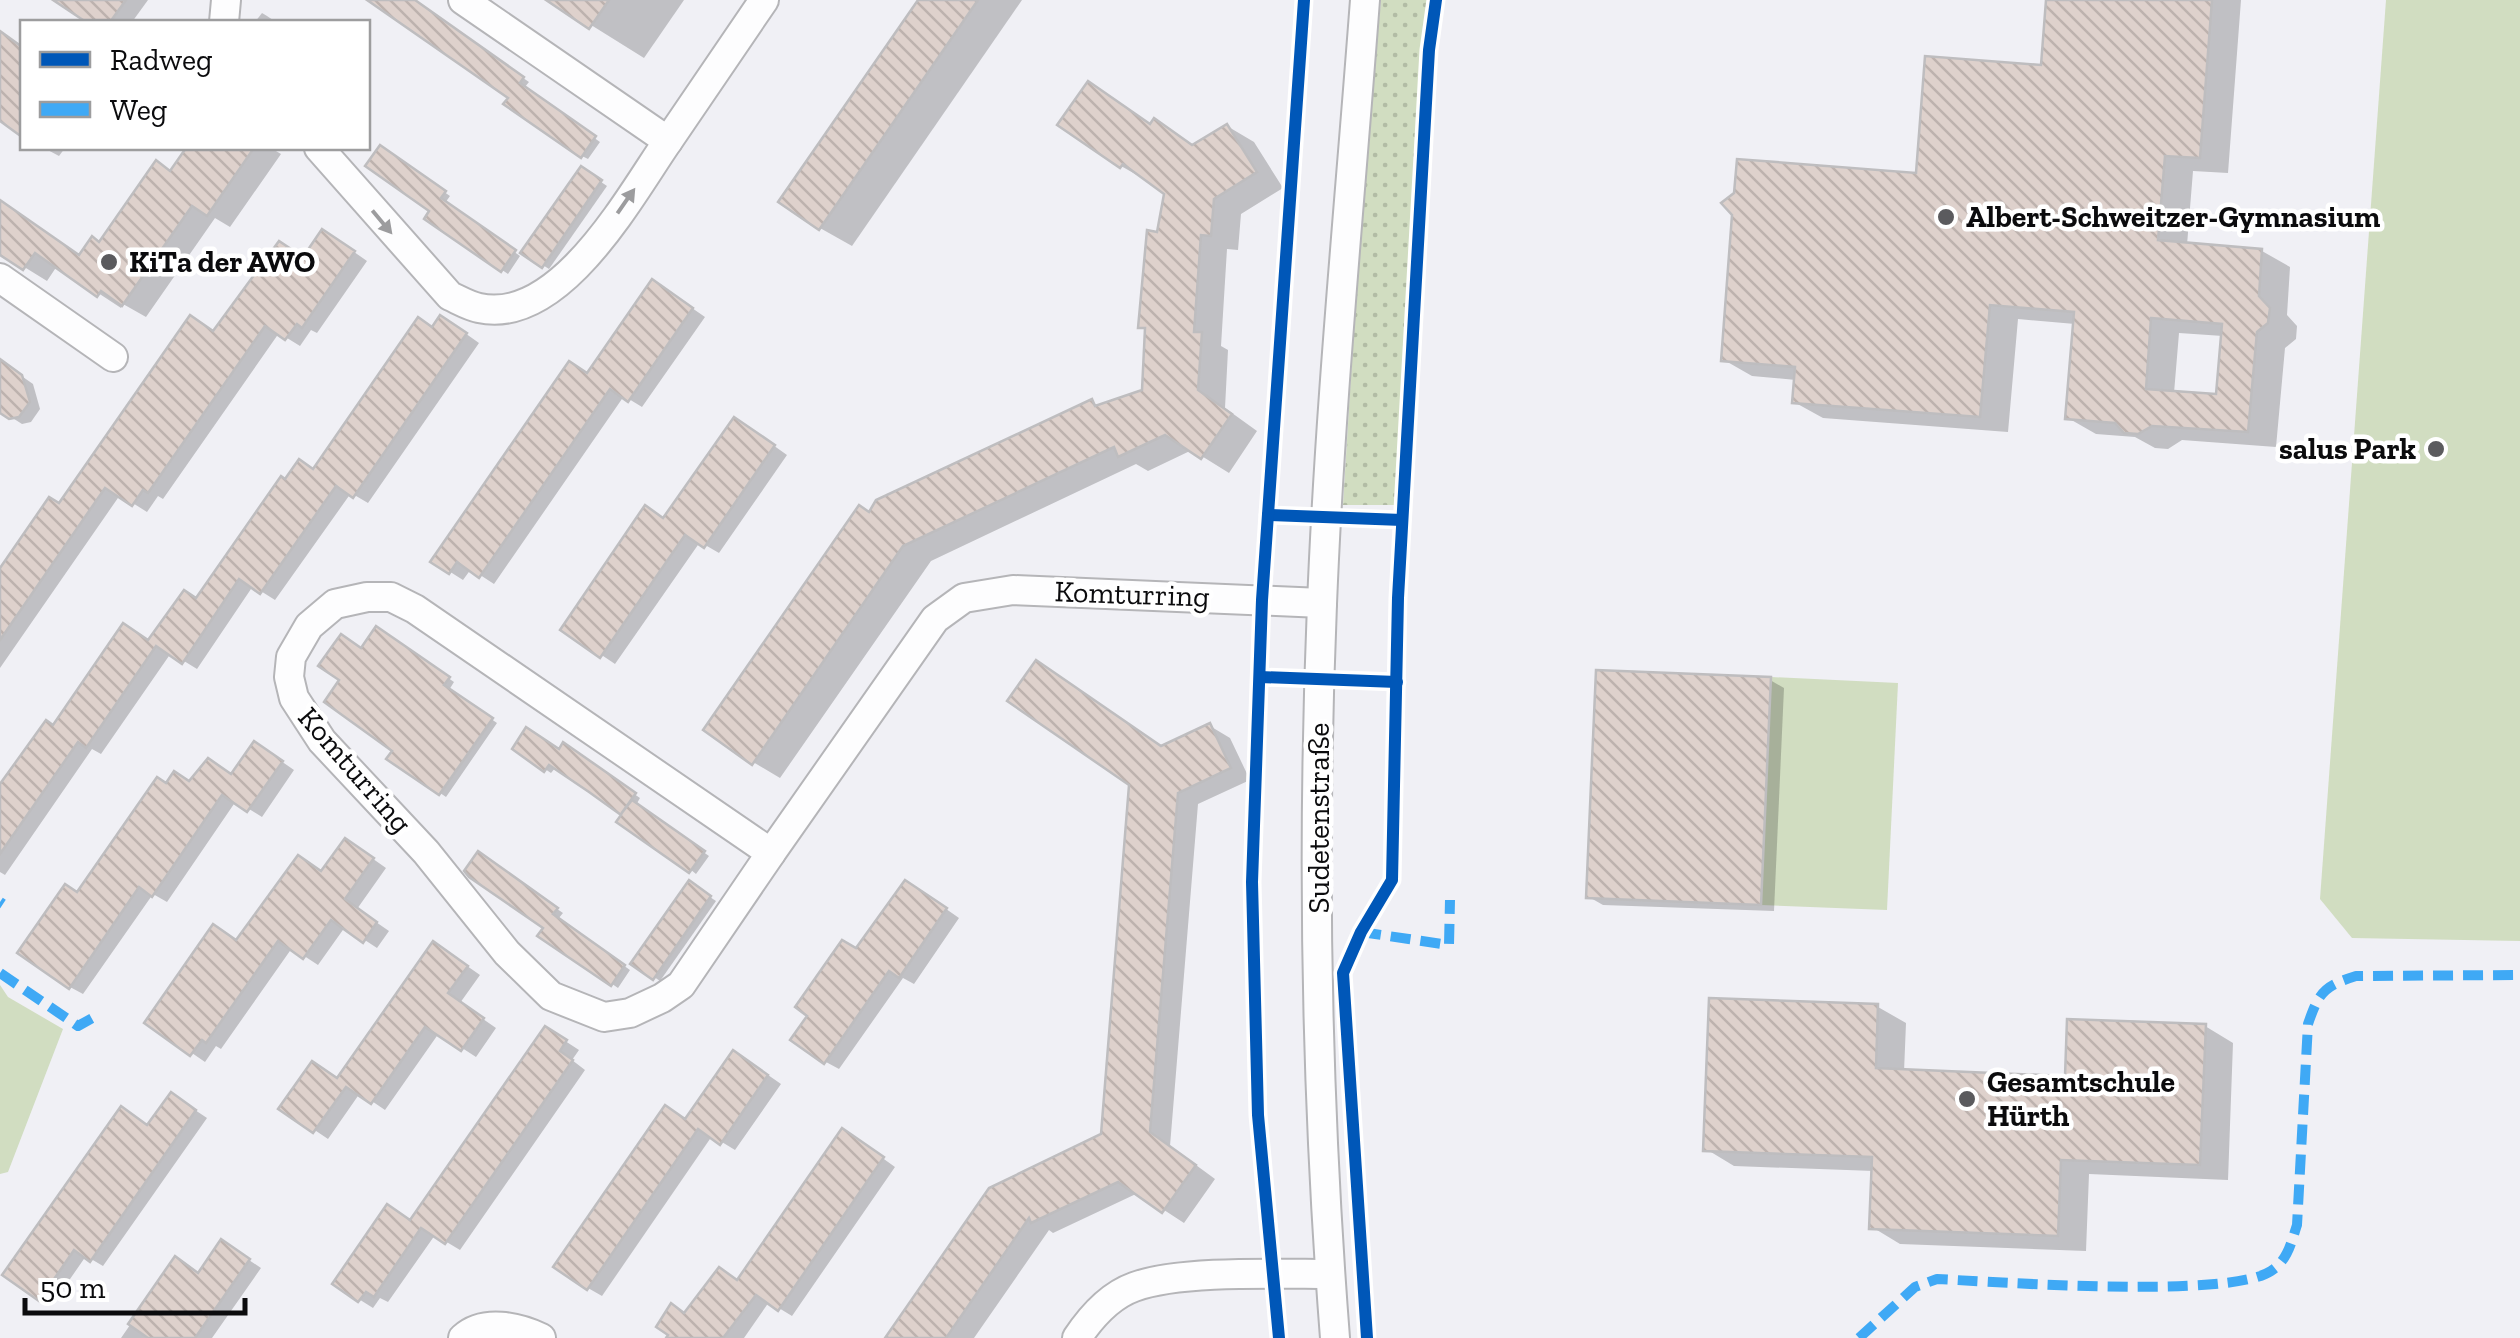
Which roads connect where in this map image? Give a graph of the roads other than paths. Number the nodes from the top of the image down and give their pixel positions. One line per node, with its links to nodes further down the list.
1 (463, 0): 4 (street)
2 (764, 0): 4 (street)
3 (1366, 0): 8 (street, Sudetenstraße)
4 (668, 141): 5 (street, one-way to 4)
5 (321, 150)
6 (0, 278): 7 (street)
7 (112, 357)
8 (1322, 603): 9 (street, Komturring); 10 (street, Sudetenstraße)
9 (771, 852): 9 (street, Komturring)
10 (1330, 1274): 13 (street); 14 (street, Sudetenstraße)
11 (463, 1338): 12 (street)
12 (542, 1338)
13 (1076, 1338)
14 (1335, 1338)

